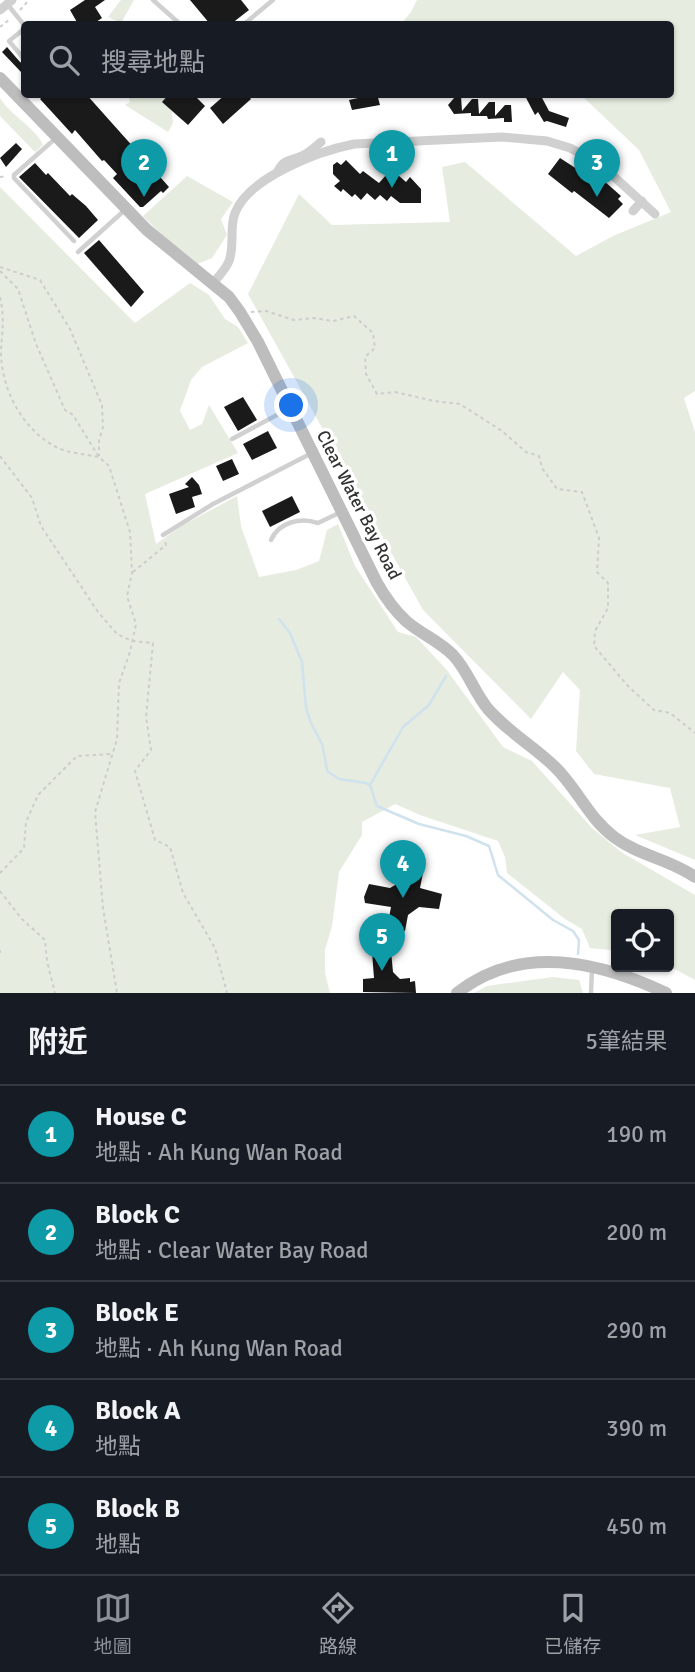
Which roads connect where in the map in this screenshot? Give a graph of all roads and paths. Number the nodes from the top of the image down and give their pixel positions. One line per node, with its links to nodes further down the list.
1 (153, 0): 4 (lane)
2 (273, 0): 5 (lane)
3 (6, 5): 6 (lane)
4 (177, 21)
5 (248, 21)
6 (21, 23)
7 (21, 30): 8 (lane)
8 (21, 55)
9 (0, 78): 10 (main road, Clear Water Bay Road)
10 (57, 138): 14 (main road, Clear Water Bay Road); 17 (lane)
11 (321, 142): 12 (street)
12 (277, 173): 13 (street); 21 (street)
13 (642, 201): 15 (street); 16 (street)
14 (126, 209): 18 (lane); 21 (main road, Clear Water Bay Road)
15 (633, 211)
16 (655, 214)
17 (74, 241)
18 (78, 252)
19 (0, 267): 28 (path)
20 (0, 271): 28 (path)
21 (214, 283): 24 (main road, Clear Water Bay Road)
22 (0, 297): 28 (path)
23 (248, 312): 34 (path)
24 (290, 407): 25 (lane); 26 (main road, Clear Water Bay Road)
25 (232, 439)
26 (313, 453): 29 (main road, Clear Water Bay Road); 30 (lane)
27 (0, 456): 33 (path)
28 (99, 457): 32 (path)
29 (342, 512): 31 (lane); 37 (main road, Clear Water Bay Road)
30 (163, 535): 32 (path)
31 (271, 540)
32 (132, 573): 33 (path)
33 (132, 641): 35 (path); 42 (path)
34 (695, 733)
35 (112, 754): 36 (path); 41 (path)
36 (0, 873)
37 (695, 877)
38 (0, 891): 40 (path)
39 (593, 968): 43 (main road); 44 (lane); 45 (main road)
40 (55, 993)
41 (117, 993)
42 (228, 993)
43 (457, 993)
44 (591, 993)
45 (666, 993)

